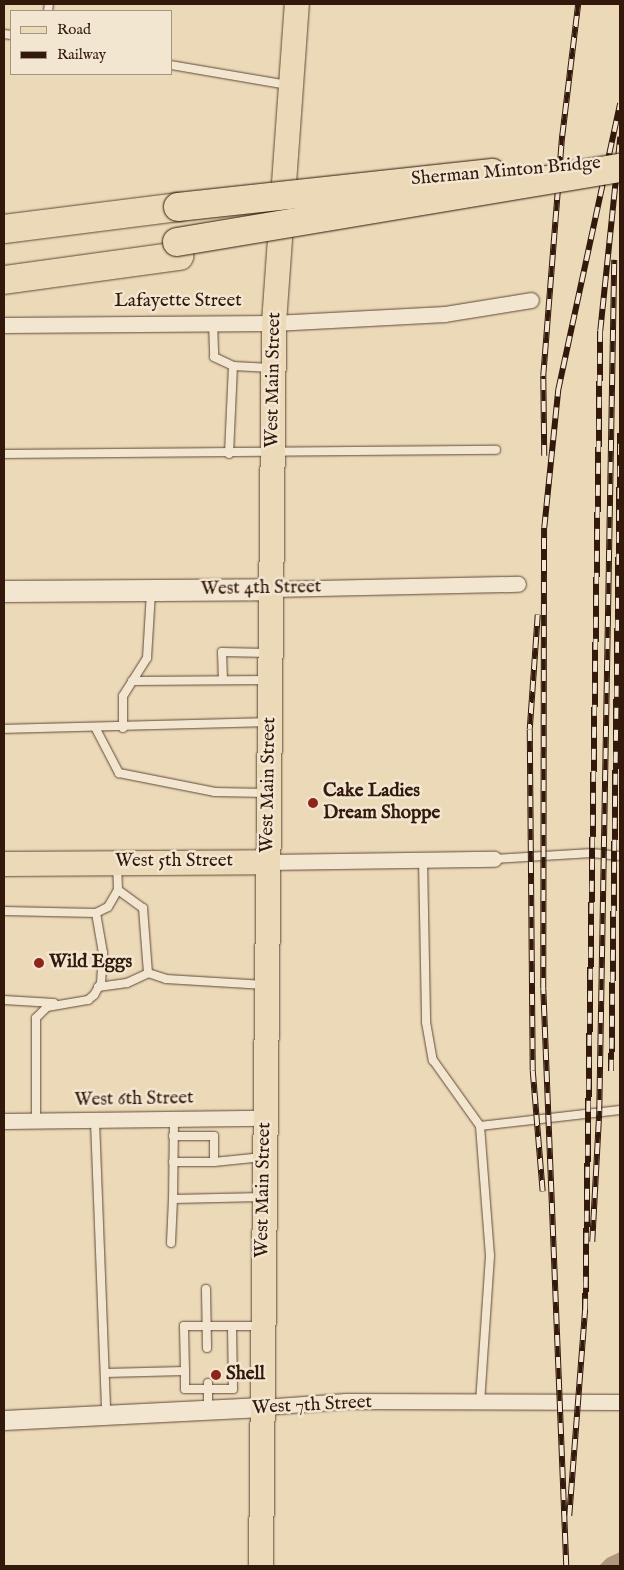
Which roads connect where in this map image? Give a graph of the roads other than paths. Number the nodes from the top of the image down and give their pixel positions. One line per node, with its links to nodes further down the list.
1 (297, 4): 3 (main road, West Main Street)
2 (172, 66): 3 (lane)
3 (289, 85): 12 (main road, West Main Street)
4 (620, 162): 6 (highway, Sherman Minton Bridge, bridge)
5 (620, 169): 7 (highway, bridge); 7 (highway, Sherman Minton Bridge, bridge)
6 (4, 229)
7 (178, 249): 8 (highway); 9 (highway)
8 (4, 266)
9 (4, 280)
10 (531, 300): 12 (street, Lafayette Street)
11 (214, 322): 12 (street, Lafayette Street); 13 (street, Lafayette Street); 14 (lane)
12 (274, 323): 15 (main road, West Main Street)
13 (4, 324)
14 (233, 366): 15 (lane); 18 (lane)
15 (273, 368): 19 (main road, West Main Street)
16 (496, 450): 19 (lane)
17 (4, 454): 18 (lane)
18 (229, 454): 19 (lane)
19 (272, 454): 21 (main road, West Main Street)
20 (518, 584): 21 (street, West 4th Street)
21 (271, 589): 22 (main road, West 4th Street); 24 (main road, West Main Street)
22 (151, 590): 23 (main road, West 4th Street); 27 (lane)
23 (4, 591)
24 (270, 653): 25 (lane); 26 (main road, West Main Street)
25 (223, 680): 26 (lane); 27 (lane)
26 (270, 680): 28 (main road, West Main Street)
27 (132, 682): 29 (lane)
28 (269, 722): 29 (lane); 32 (main road, West Main Street)
29 (122, 728): 31 (lane)
30 (4, 729): 31 (lane)
31 (96, 729): 32 (lane)
32 (269, 793): 37 (main road, West Main Street)
33 (620, 856): 34 (lane)
34 (494, 859): 35 (street, West 5th Street)
35 (423, 860): 37 (street, West 5th Street); 53 (lane)
36 (117, 862): 37 (main road, West 5th Street); 38 (main road, West 5th Street); 39 (lane)
37 (268, 862): 43 (main road, West Main Street)
38 (4, 864)
39 (118, 890): 41 (lane); 42 (lane)
40 (4, 911): 41 (lane)
41 (96, 913): 44 (lane)
42 (148, 973): 43 (lane); 44 (lane)
43 (267, 986): 48 (main road, West Main Street)
44 (98, 987): 46 (lane)
45 (4, 1000): 46 (lane)
46 (55, 1004): 51 (lane)
47 (620, 1110): 53 (lane)
48 (265, 1118): 49 (street, West 6th Street); 55 (main road, West Main Street)
49 (174, 1120): 52 (street, West 6th Street); 54 (lane)
50 (4, 1121): 51 (street, West 6th Street)
51 (36, 1121): 52 (street, West 6th Street)
52 (96, 1121): 67 (lane)
53 (480, 1126): 72 (lane)
54 (174, 1136): 56 (lane); 57 (lane)
55 (265, 1157): 57 (lane); 58 (main road, West Main Street)
56 (173, 1162): 57 (lane); 59 (lane)
57 (214, 1162)
58 (264, 1197): 59 (lane); 63 (main road, West Main Street)
59 (173, 1199): 60 (lane)
60 (171, 1242)
61 (206, 1289): 62 (lane)
62 (206, 1326): 64 (lane); 65 (lane); 66 (lane)
63 (263, 1326): 64 (lane); 69 (main road, West Main Street)
64 (232, 1327): 68 (lane)
65 (207, 1348)
66 (185, 1371): 67 (lane); 70 (lane)
67 (105, 1373): 75 (lane)
68 (233, 1375): 69 (lane); 70 (lane)
69 (263, 1375): 73 (main road, West Main Street)
70 (208, 1386): 74 (lane)
71 (620, 1402): 72 (street, West 7th Street)
72 (480, 1403): 73 (street, West 7th Street)
73 (262, 1406): 74 (street, West 7th Street); 77 (main road, West Main Street)
74 (208, 1412): 75 (street, West 7th Street)
75 (106, 1416): 76 (street, West 7th Street)
76 (4, 1420)
77 (260, 1566)

